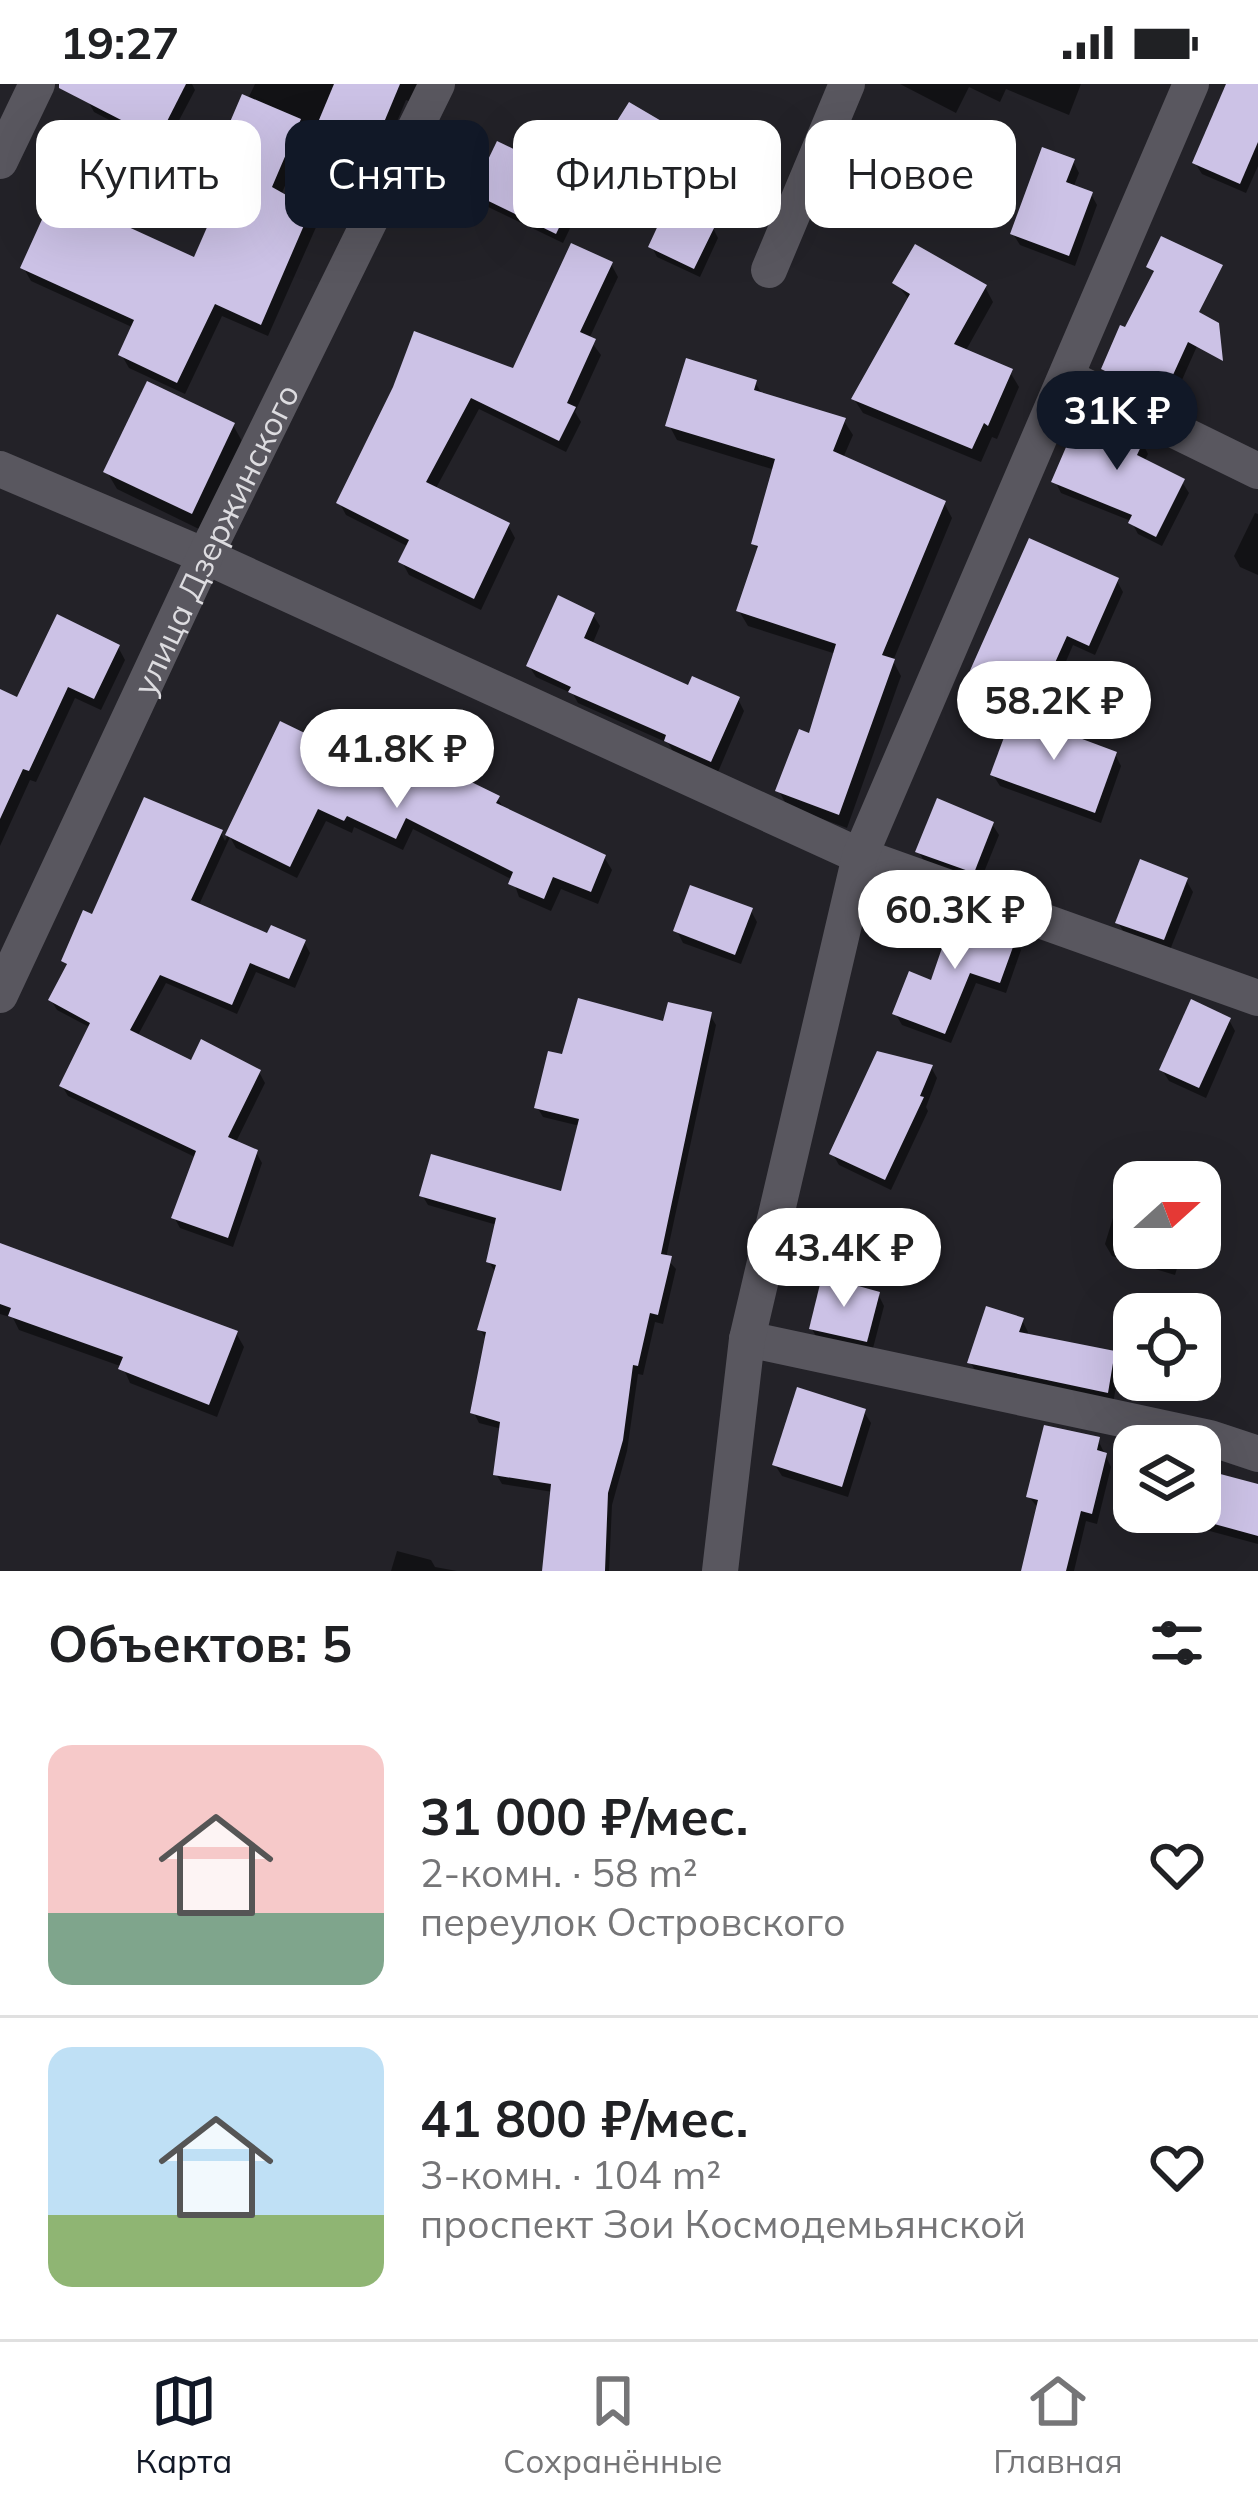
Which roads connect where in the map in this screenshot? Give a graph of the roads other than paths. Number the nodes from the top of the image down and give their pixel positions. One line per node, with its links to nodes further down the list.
1 (37, 84): 5 (street)
2 (437, 84): 10 (street, улица Дзержинского)
3 (847, 84): 6 (street)
4 (1191, 84): 7 (street)
5 (0, 161)
6 (769, 270)
7 (1066, 377): 9 (street); 11 (street)
8 (0, 469): 10 (street)
9 (1258, 470)
10 (205, 556): 11 (street); 12 (street, улица Дзержинского)
11 (860, 856): 13 (street); 14 (street)
12 (0, 994)
13 (1258, 998)
14 (747, 1339): 15 (street); 16 (street)
15 (1258, 1454)
16 (720, 1571)

